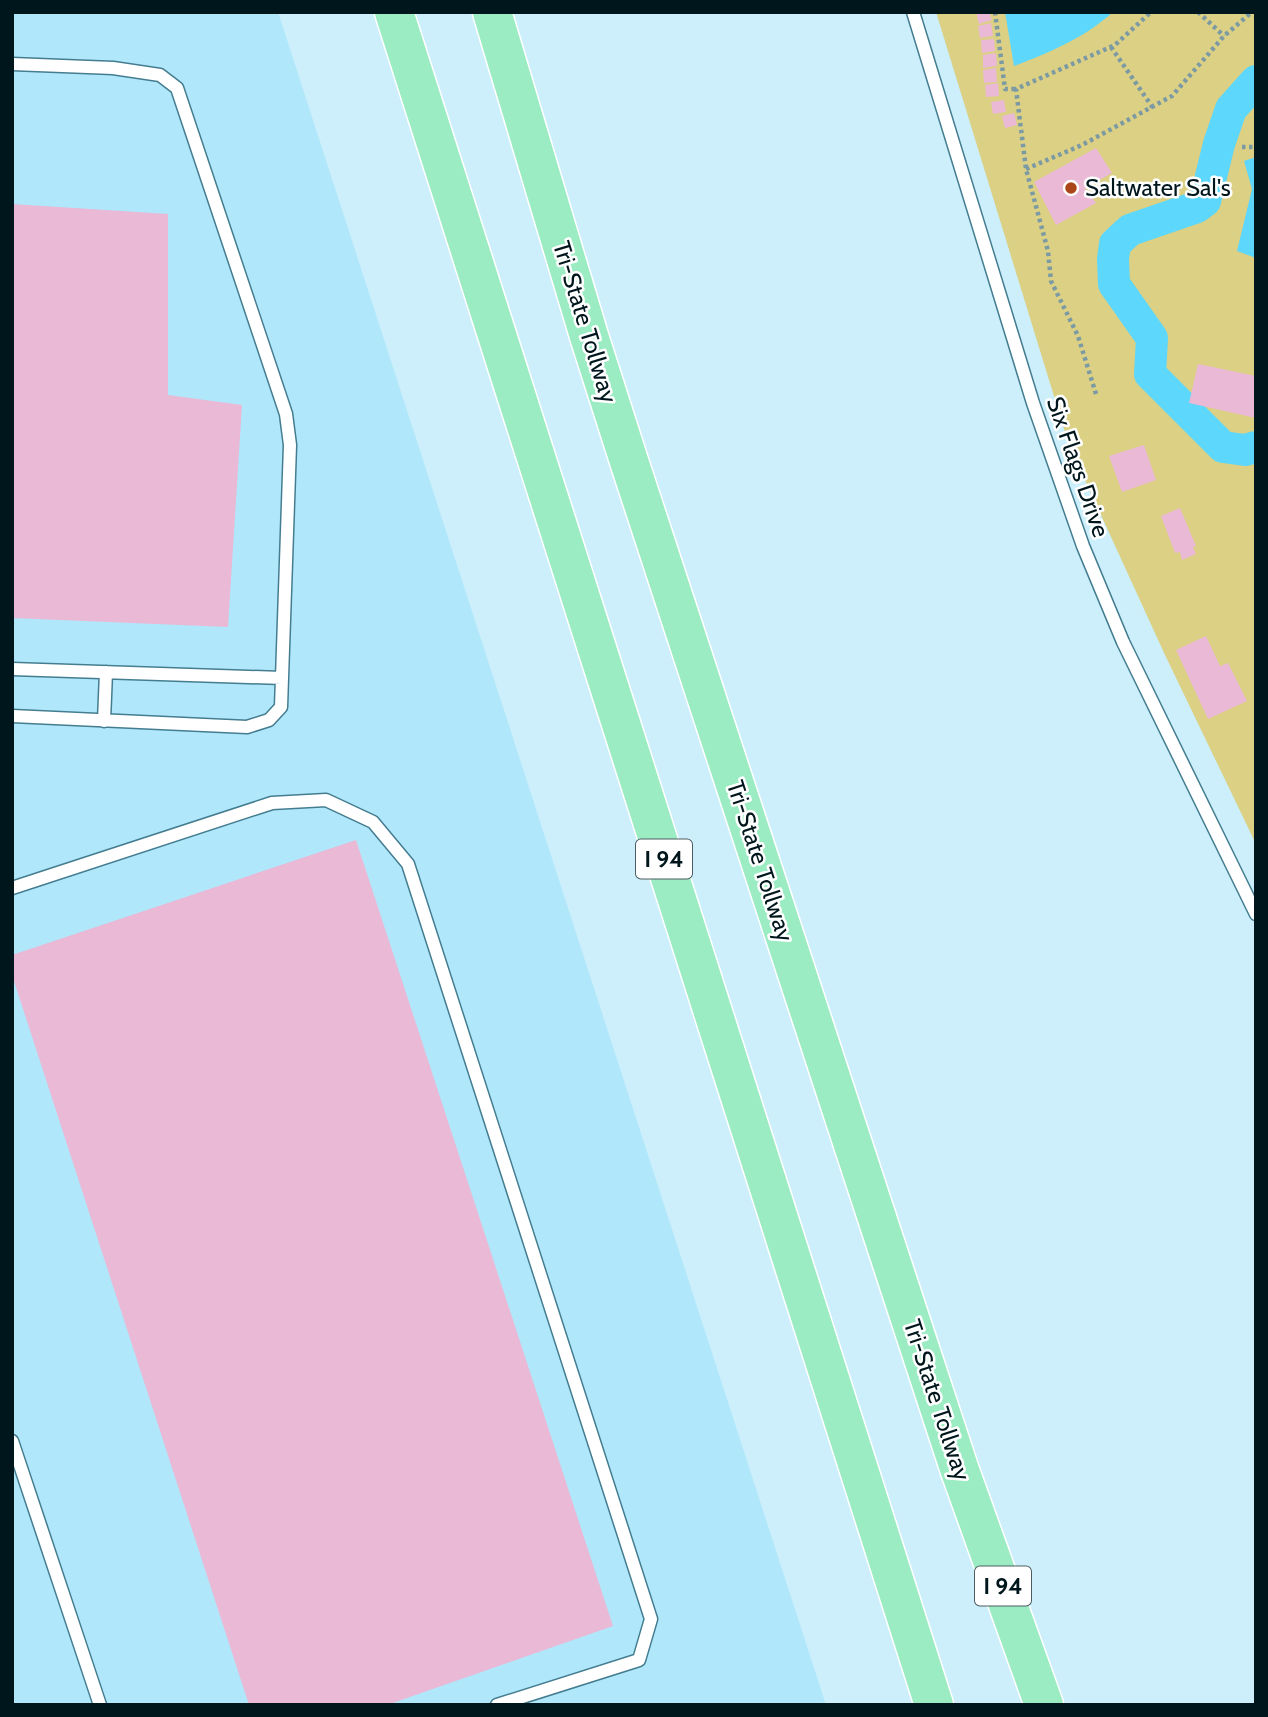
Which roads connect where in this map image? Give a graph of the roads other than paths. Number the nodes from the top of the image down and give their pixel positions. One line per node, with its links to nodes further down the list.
1 (394, 12): 15 (highway, I 94)
2 (492, 12): 16 (highway, Tri-State Tollway / I 94)
3 (913, 12): 11 (lane, Six Flags Drive)
4 (12, 64): 7 (lane)
5 (12, 669): 6 (lane)
6 (106, 672): 7 (lane); 9 (lane)
7 (282, 678): 9 (lane)
8 (12, 716): 9 (lane)
9 (104, 721)
10 (12, 888): 14 (lane)
11 (1256, 914)
12 (12, 1441): 13 (lane)
13 (100, 1705)
14 (497, 1705)
15 (934, 1705)
16 (1044, 1705)

